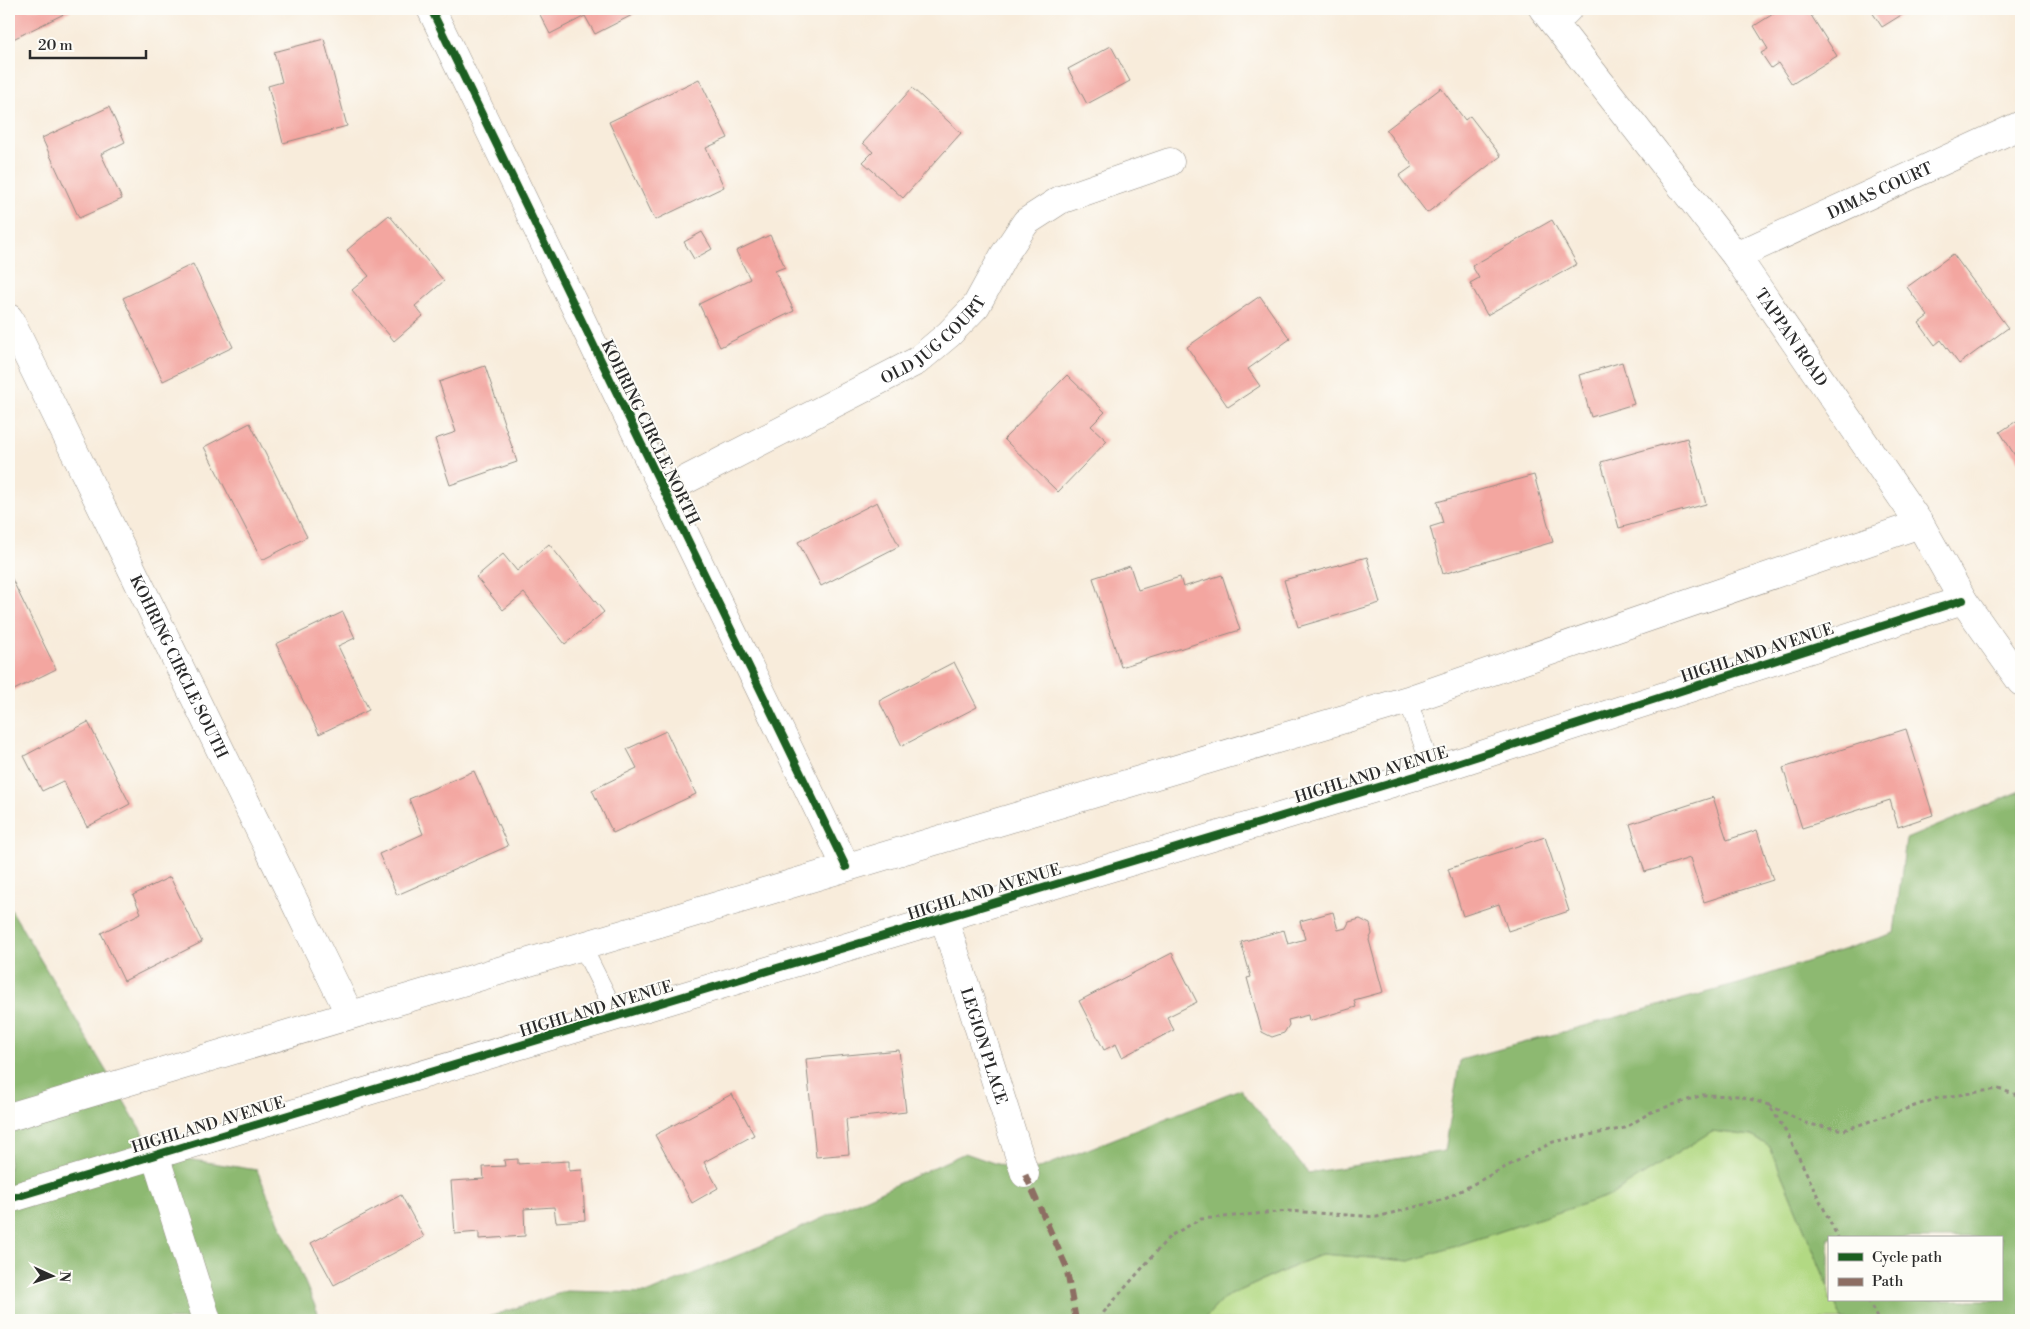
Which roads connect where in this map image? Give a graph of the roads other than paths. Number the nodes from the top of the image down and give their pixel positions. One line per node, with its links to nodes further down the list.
1 (431, 9): 7 (street, KOHRING CIRCLE NORTH)
2 (1555, 14): 5 (street, TAPPAN ROAD)
3 (2021, 125): 5 (street, DIMAS COURT)
4 (1170, 162): 7 (street, OLD JUG COURT)
5 (1736, 256): 8 (street, TAPPAN ROAD)
6 (9, 318): 16 (street, KOHRING CIRCLE SOUTH)
7 (664, 491): 13 (street, KOHRING CIRCLE NORTH)
8 (1920, 524): 9 (street, TAPPAN ROAD); 11 (street)
9 (1963, 600): 10 (street, TAPPAN ROAD); 12 (street, HIGHLAND AVENUE)
10 (2021, 682)
11 (1408, 700): 12 (lane); 13 (street)
12 (1432, 771): 14 (street, HIGHLAND AVENUE)
13 (846, 867): 15 (street)
14 (944, 918): 17 (street, HIGHLAND AVENUE); 20 (street, LEGION PLACE)
15 (582, 946): 16 (street); 17 (lane)
16 (350, 1015): 18 (street)
17 (617, 1016): 19 (street, HIGHLAND AVENUE)
18 (9, 1117)
19 (155, 1154): 21 (street, HIGHLAND AVENUE); 22 (street)
20 (1025, 1174)
21 (9, 1198)
22 (207, 1320)

